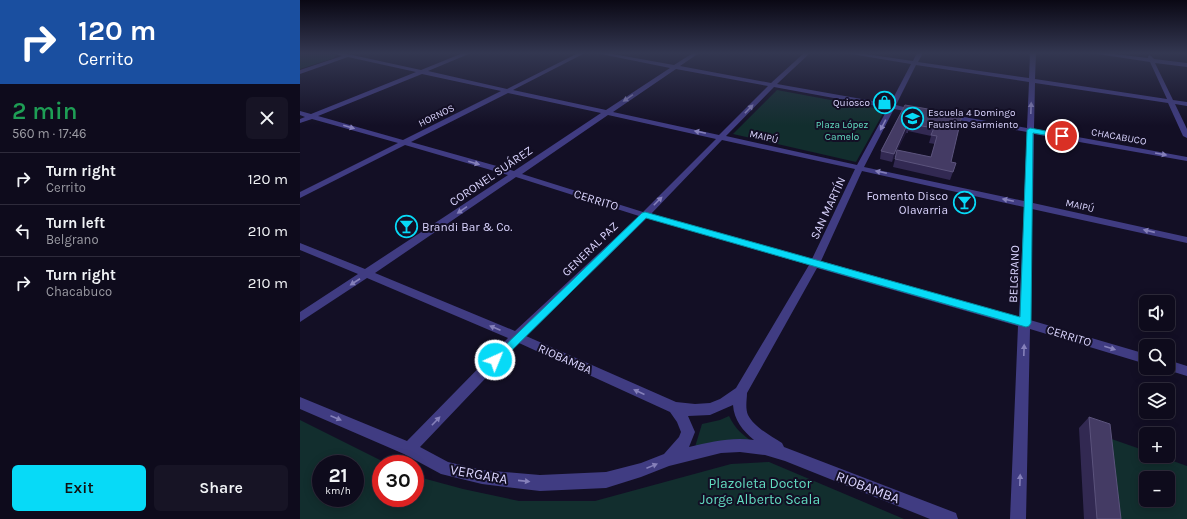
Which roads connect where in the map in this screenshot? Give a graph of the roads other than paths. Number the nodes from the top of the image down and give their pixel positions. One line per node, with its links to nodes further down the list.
1 (408, 77): 20 (street)
2 (446, 77): 12 (street, MAIPÚ)
3 (534, 77): 12 (street, HORNOS)
4 (660, 77): 18 (street, CORONEL SUÁREZ, one-way to 18)
5 (736, 77): 11 (street)
6 (780, 77): 11 (street, GENERAL PAZ)
7 (908, 77): 15 (street, SAN MARTÍN)
8 (1013, 77): 10 (street)
9 (1160, 77): 13 (street)
10 (1032, 80): 13 (street); 22 (street, BELGRANO, one-way to 10)
11 (773, 84): 15 (street); 24 (street, GENERAL PAZ, one-way to 11)
12 (508, 90): 18 (street, MAIPÚ); 25 (street, HORNOS)
13 (1170, 101): 14 (street); 23 (street)
14 (1187, 104)
15 (892, 107): 16 (street); 27 (street, SAN MARTÍN, one-way to 27)
16 (923, 112)
17 (300, 113): 20 (street, CERRITO)
18 (607, 113): 24 (street, MAIPÚ, one-way to 18); 28 (street, CORONEL SUÁREZ)
19 (938, 114): 22 (street, CHACABUCO)
20 (312, 116): 21 (street); 25 (street, CERRITO, one-way to 25)
21 (300, 121)
22 (1030, 130): 26 (street, CHACABUCO, one-way to 26); 30 (street, BELGRANO)
23 (1187, 136)
24 (723, 137): 27 (street, MAIPÚ); 31 (street, GENERAL PAZ, one-way to 24)
25 (403, 142): 28 (street, CERRITO, one-way to 28); 29 (street, HORNOS)
26 (1187, 159)
27 (860, 167): 30 (street, MAIPÚ, one-way to 27); 34 (street, SAN MARTÍN)
28 (515, 174): 31 (street, CERRITO); 35 (street, CORONEL SUÁREZ, one-way to 35)
29 (300, 195)
30 (1029, 204): 32 (street, MAIPÚ, one-way to 30); 37 (street, BELGRANO)
31 (645, 214): 34 (street, CERRITO); 38 (street, GENERAL PAZ)
32 (1187, 240)
33 (300, 246): 35 (street, RIOBAMBA)
34 (815, 263): 37 (street, CERRITO); 42 (street, SAN MARTÍN)
35 (368, 273): 36 (street, CORONEL SUÁREZ, one-way to 36); 38 (street, RIOBAMBA, one-way to 35)
36 (300, 318)
37 (1026, 323): 39 (street, CERRITO, one-way to 39); 49 (street, BELGRANO, one-way to 37)
38 (517, 337): 44 (street, RIOBAMBA, one-way to 38); 45 (street, GENERAL PAZ, one-way to 38)
39 (1139, 357)
40 (1175, 367): 41 (street)
41 (1187, 371)
42 (741, 392): 44 (street, RIOBAMBA); 46 (street)
43 (300, 403): 45 (street, VERGARA, one-way to 45)
44 (675, 408): 47 (street)
45 (409, 449): 47 (street, VERGARA, one-way to 47)
46 (785, 454): 47 (street, RIOBAMBA); 48 (street, RIOBAMBA)
47 (669, 460)
48 (950, 519)
49 (1018, 519)

